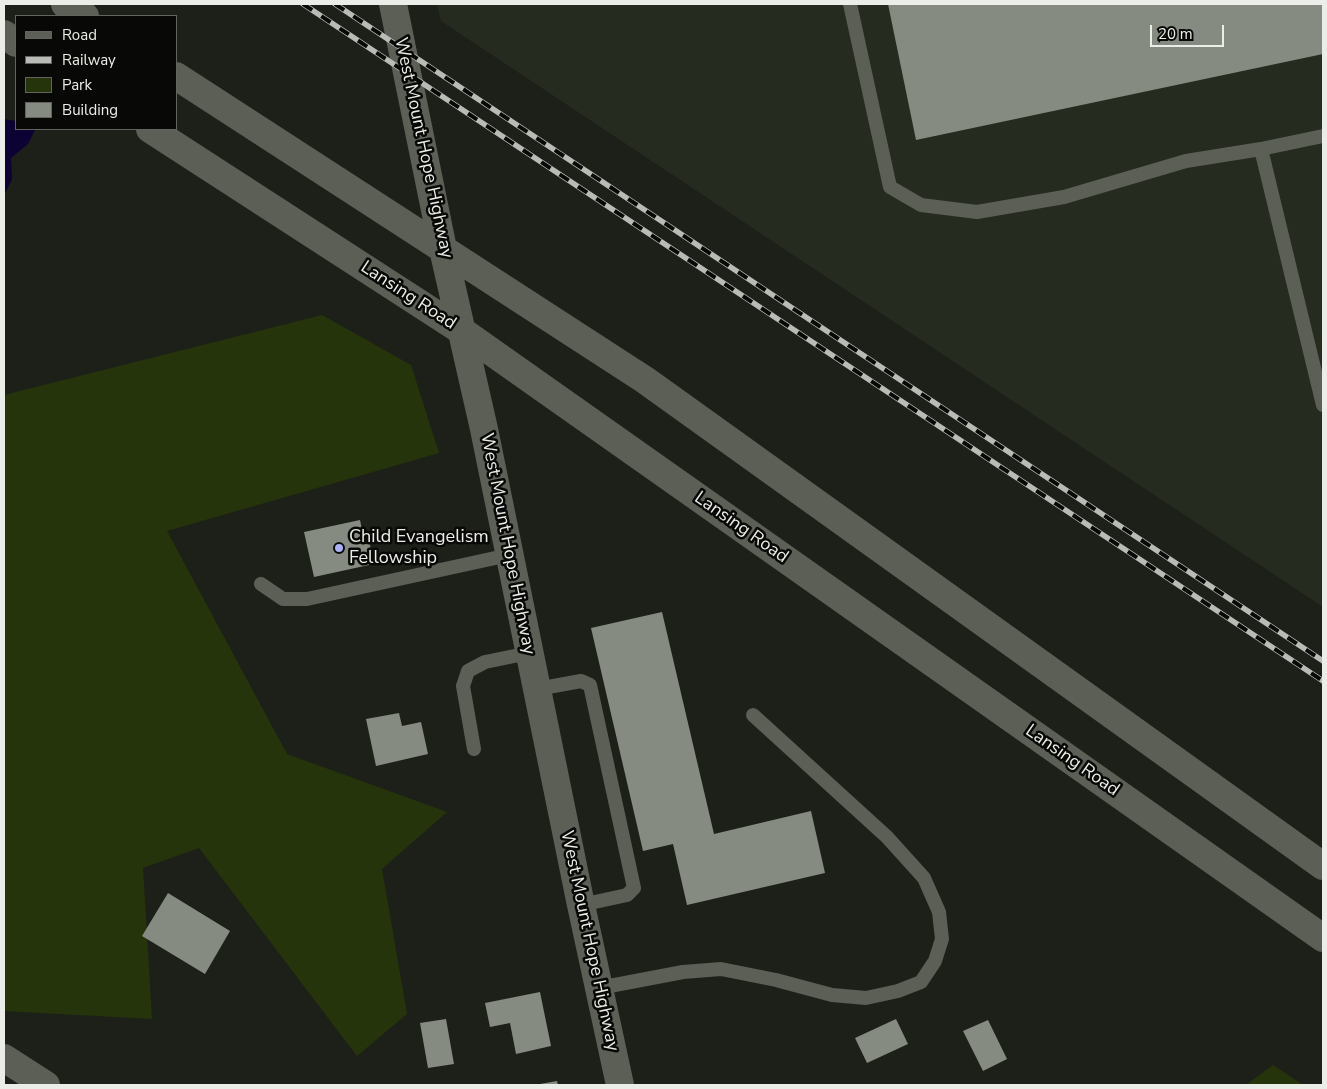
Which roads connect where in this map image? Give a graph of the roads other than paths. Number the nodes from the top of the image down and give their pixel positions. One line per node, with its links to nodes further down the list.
1 (65, 4): 4 (main road)
2 (393, 4): 11 (main road, West Mount Hope Highway)
3 (850, 4): 10 (lane)
4 (83, 15)
5 (4, 34): 6 (main road)
6 (15, 41)
7 (178, 77): 11 (main road)
8 (152, 130): 12 (main road, Lansing Road)
9 (1323, 136): 10 (lane)
10 (1261, 150): 13 (lane)
11 (444, 249): 12 (main road, West Mount Hope Highway); 20 (main road)
12 (462, 331): 14 (main road, West Mount Hope Highway); 22 (main road, Lansing Road)
13 (1323, 405)
14 (509, 555): 15 (lane); 16 (main road, West Mount Hope Highway)
15 (261, 584)
16 (529, 654): 17 (main road, West Mount Hope Highway); 19 (lane)
17 (537, 689): 21 (main road, West Mount Hope Highway); 21 (lane)
18 (753, 715): 23 (lane)
19 (474, 749)
20 (1323, 866)
21 (581, 905): 23 (main road, West Mount Hope Highway)
22 (1323, 938)
23 (599, 988): 26 (main road, West Mount Hope Highway)
24 (4, 1058): 25 (main road)
25 (46, 1085)
26 (620, 1085)

